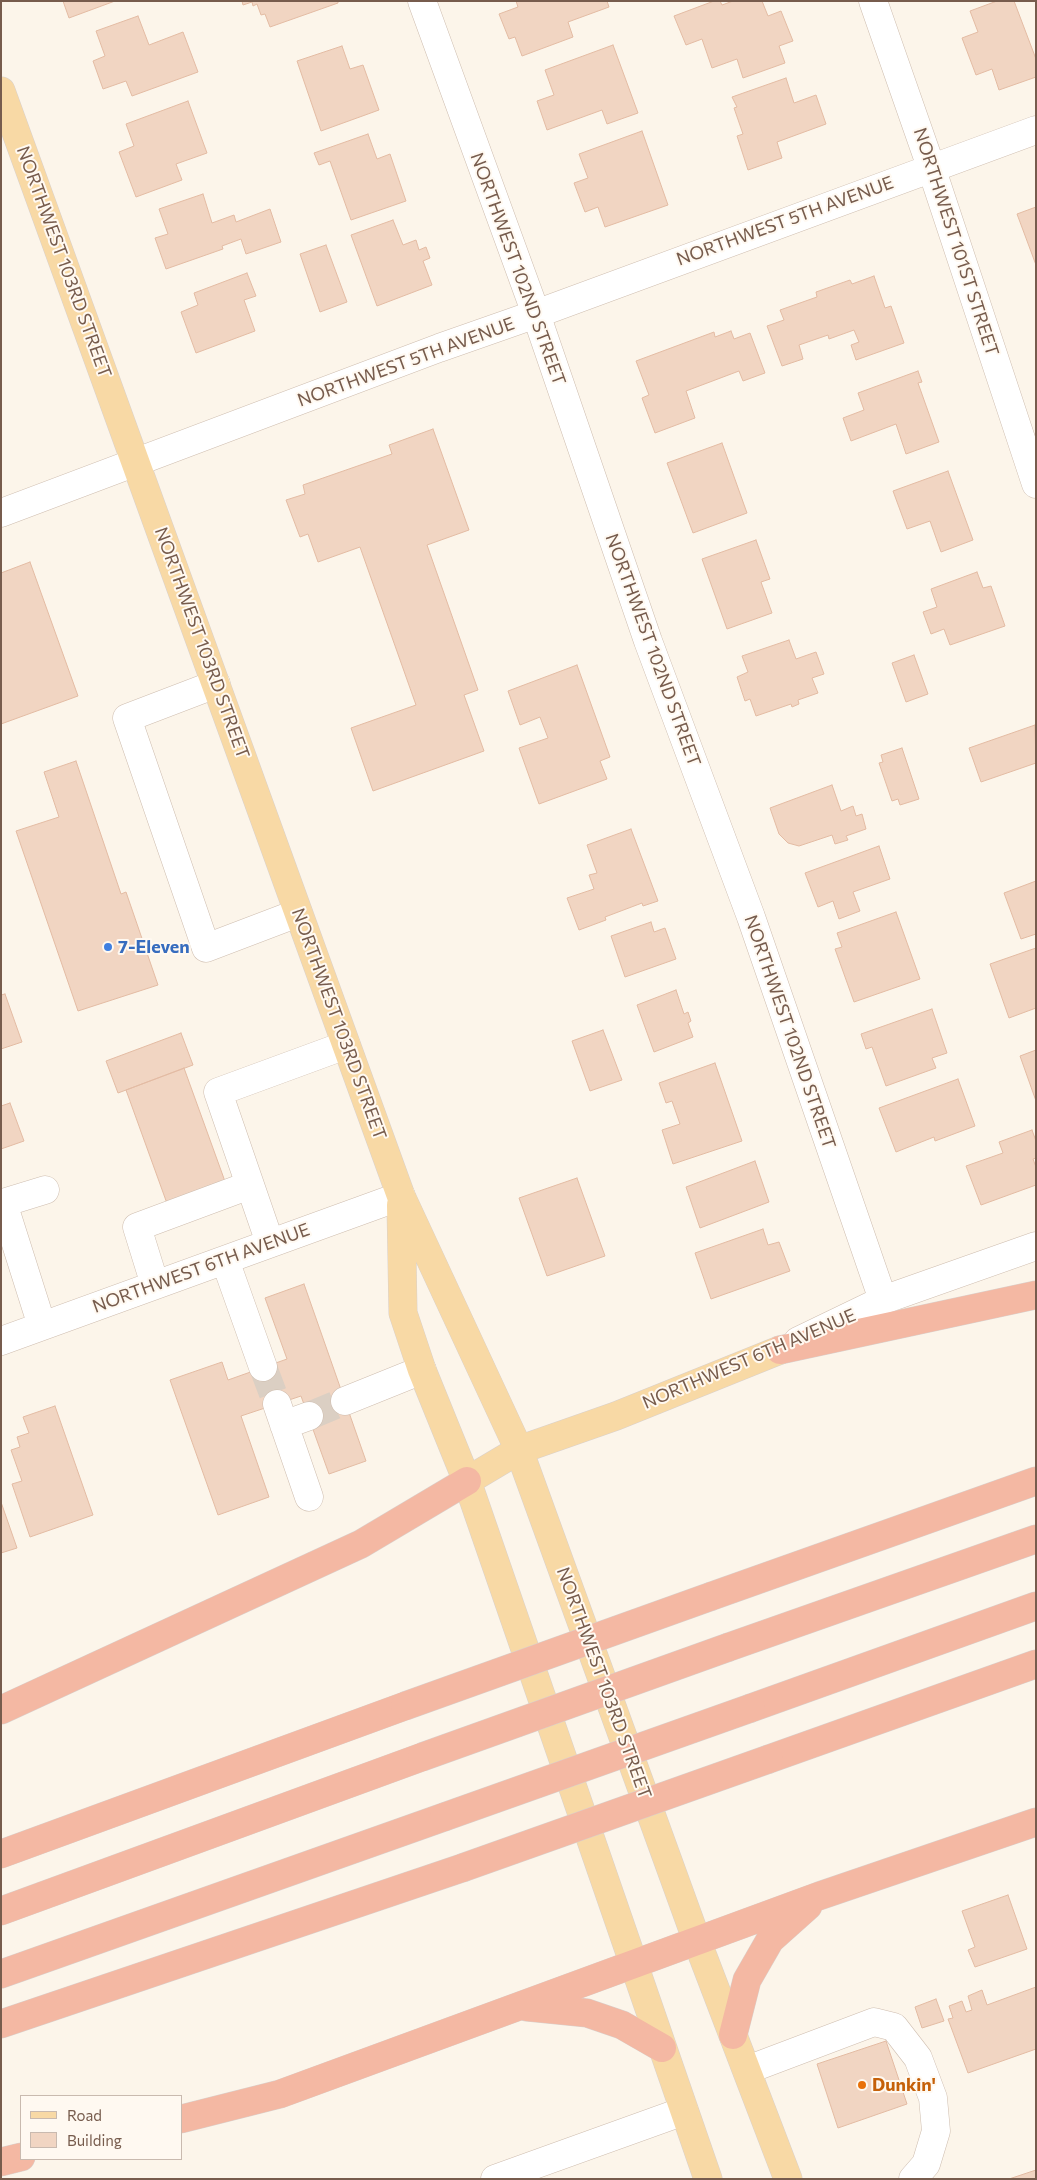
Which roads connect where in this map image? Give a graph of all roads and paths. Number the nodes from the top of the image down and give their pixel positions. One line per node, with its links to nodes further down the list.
1 (422, 1): 6 (street, NORTHWEST 102ND STREET)
2 (873, 1): 5 (street, NORTHWEST 101ST STREET)
3 (1, 91): 7 (main road, NORTHWEST 103RD STREET)
4 (1036, 130): 5 (street, NORTHWEST 5TH AVENUE)
5 (932, 167): 6 (street, NORTHWEST 5TH AVENUE); 8 (street, NORTHWEST 101ST STREET)
6 (536, 314): 7 (street, NORTHWEST 5TH AVENUE); 21 (street, NORTHWEST 102ND STREET)
7 (137, 464): 9 (street, NORTHWEST 5TH AVENUE); 10 (main road, NORTHWEST 103RD STREET)
8 (1036, 484)
9 (1, 514)
10 (216, 684): 11 (main road, NORTHWEST 103RD STREET); 11 (street)
11 (298, 913): 12 (main road, NORTHWEST 103RD STREET)
12 (346, 1045): 13 (street); 15 (main road, NORTHWEST 103RD STREET)
13 (250, 1185): 16 (street); 19 (street)
14 (45, 1190): 22 (street)
15 (401, 1196): 16 (street, NORTHWEST 6TH AVENUE); 26 (main road, NORTHWEST 103RD STREET); 29 (main road, NORTHWEST 103RD STREET)
16 (270, 1243): 18 (street, NORTHWEST 6TH AVENUE)
17 (1036, 1246): 21 (street, NORTHWEST 6TH AVENUE)
18 (225, 1260): 19 (street, NORTHWEST 6TH AVENUE); 25 (street)
19 (155, 1285): 22 (street, NORTHWEST 6TH AVENUE)
20 (1036, 1295): 24 (highway)
21 (883, 1300): 24 (street, NORTHWEST 6TH AVENUE)
22 (42, 1326): 23 (street, NORTHWEST 6TH AVENUE)
23 (1, 1341)
24 (780, 1350): 29 (main road, NORTHWEST 6TH AVENUE)
25 (263, 1367)
26 (422, 1370): 27 (street); 30 (main road, NORTHWEST 103RD STREET)
27 (345, 1401)
28 (290, 1415): 32 (street)
29 (519, 1450): 30 (main road, NORTHWEST 6TH AVENUE); 41 (main road, NORTHWEST 103RD STREET)
30 (468, 1481): 36 (highway); 42 (main road, NORTHWEST 103RD STREET)
31 (1036, 1481): 38 (highway, bridge)
32 (309, 1497)
33 (1036, 1539): 40 (highway, bridge)
34 (1036, 1606): 43 (highway, bridge)
35 (1036, 1664): 45 (highway, bridge)
36 (1, 1710)
37 (1036, 1822): 39 (highway)
38 (1, 1854)
39 (819, 1896): 41 (highway); 46 (highway)
40 (1, 1911)
41 (698, 1941): 42 (highway); 46 (main road, NORTHWEST 103RD STREET)
42 (633, 1965): 44 (highway); 47 (main road, NORTHWEST 103RD STREET)
43 (1, 1974)
44 (518, 2006): 47 (highway); 50 (highway)
45 (1, 2024)
46 (733, 2035): 48 (main road, NORTHWEST 103RD STREET)
47 (662, 2048): 49 (main road, NORTHWEST 103RD STREET)
48 (746, 2070): 55 (main road, NORTHWEST 103RD STREET); 56 (street)
49 (684, 2111): 53 (street); 54 (main road, NORTHWEST 103RD STREET)
50 (182, 2119)
51 (20, 2157): 52 (highway)
52 (1, 2162)
53 (495, 2179)
54 (708, 2179)
55 (788, 2179)
56 (913, 2179)

